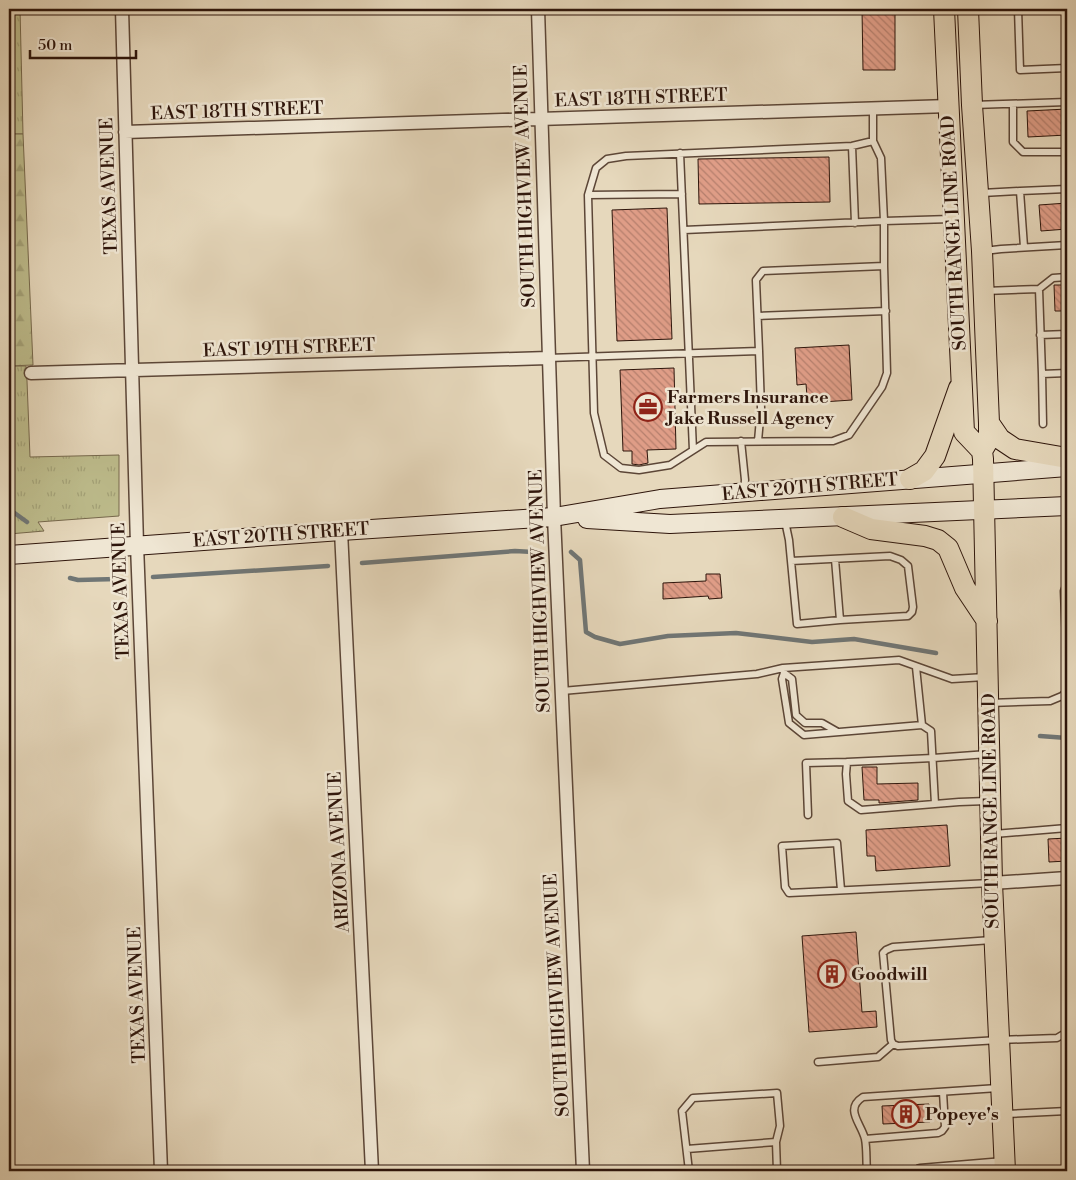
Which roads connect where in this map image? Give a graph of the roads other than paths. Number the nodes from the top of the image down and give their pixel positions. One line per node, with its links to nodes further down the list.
1 (122, 9): 13 (street, TEXAS AVENUE)
2 (538, 9): 12 (street, SOUTH HIGHVIEW AVENUE)
3 (944, 9): 10 (main road, SOUTH RANGE LINE ROAD)
4 (968, 9): 9 (main road, SOUTH RANGE LINE ROAD)
5 (1018, 9): 6 (lane)
6 (1067, 68)
7 (1067, 102): 8 (lane)
8 (1013, 104): 9 (lane); 16 (lane)
9 (972, 105): 20 (main road, SOUTH RANGE LINE ROAD)
10 (949, 106): 11 (street, EAST 18TH STREET); 23 (main road, SOUTH RANGE LINE ROAD)
11 (873, 109): 12 (street, EAST 18TH STREET); 14 (lane)
12 (541, 118): 13 (street, EAST 18TH STREET); 41 (street, SOUTH HIGHVIEW AVENUE)
13 (125, 132): 42 (street, TEXAS AVENUE)
14 (873, 141): 15 (lane); 24 (lane)
15 (852, 146): 17 (lane); 25 (lane)
16 (1067, 152)
17 (680, 154): 21 (lane); 22 (lane)
18 (1067, 189): 19 (lane)
19 (1020, 192): 20 (lane); 28 (lane)
20 (978, 193): 29 (main road, SOUTH RANGE LINE ROAD)
21 (682, 194): 22 (lane); 26 (lane)
22 (588, 195): 40 (lane)
23 (954, 219): 24 (lane); 46 (main road, SOUTH RANGE LINE ROAD)
24 (884, 221): 25 (lane); 30 (lane)
25 (855, 223): 26 (lane)
26 (684, 230): 39 (lane)
27 (1067, 246): 28 (lane)
28 (1024, 248): 29 (lane)
29 (982, 251): 33 (main road, SOUTH RANGE LINE ROAD)
30 (884, 266): 34 (lane); 35 (lane)
31 (1067, 277): 32 (lane)
32 (1038, 289): 33 (lane); 37 (lane)
33 (983, 291): 47 (main road, SOUTH RANGE LINE ROAD)
34 (886, 311): 35 (lane); 50 (lane)
35 (758, 316): 38 (lane)
36 (1067, 334): 37 (lane)
37 (1040, 335): 45 (lane)
38 (759, 351): 39 (lane); 50 (lane)
39 (689, 353): 40 (lane); 51 (lane)
40 (592, 356): 41 (lane); 51 (lane)
41 (548, 358): 42 (street, EAST 19TH STREET); 60 (street, SOUTH HIGHVIEW AVENUE)
42 (132, 370): 43 (street, EAST 19TH STREET); 64 (street, TEXAS AVENUE)
43 (31, 373)
44 (1067, 373): 45 (lane)
45 (1042, 374): 48 (lane)
46 (961, 382): 52 (main road, SOUTH RANGE LINE ROAD); 56 (main road)
47 (989, 424): 52 (main road, SOUTH RANGE LINE ROAD); 53 (main road)
48 (1043, 424)
49 (741, 441): 50 (lane); 51 (lane); 57 (lane)
50 (758, 441)
51 (693, 450)
52 (982, 451): 55 (main road, SOUTH RANGE LINE ROAD)
53 (1067, 458)
54 (1067, 467): 55 (main road, EAST 20TH STREET)
55 (983, 473): 56 (main road, EAST 20TH STREET); 59 (main road, SOUTH RANGE LINE ROAD)
56 (910, 479): 57 (main road, EAST 20TH STREET)
57 (744, 492): 60 (main road, EAST 20TH STREET)
58 (1067, 506): 59 (main road, EAST 20TH STREET)
59 (984, 510): 61 (main road, EAST 20TH STREET); 70 (main road, SOUTH RANGE LINE ROAD)
60 (554, 517): 62 (main road, EAST 20TH STREET); 63 (main road, EAST 20TH STREET); 75 (street, SOUTH HIGHVIEW AVENUE)
61 (843, 517): 62 (main road, EAST 20TH STREET); 70 (main road)
62 (784, 519): 67 (lane)
63 (341, 531): 64 (main road, EAST 20TH STREET); 105 (street, ARIZONA AVENUE)
64 (137, 545): 65 (main road, EAST 20TH STREET); 104 (street, TEXAS AVENUE)
65 (9, 555)
66 (835, 559): 67 (lane); 69 (lane); 69 (lane)
67 (791, 561): 69 (lane)
68 (1067, 583): 71 (lane)
69 (840, 620)
70 (987, 621): 74 (main road, SOUTH RANGE LINE ROAD)
71 (1067, 664)
72 (916, 667): 73 (lane); 74 (lane); 78 (lane)
73 (783, 670): 75 (lane); 79 (lane); 79 (lane)
74 (988, 676): 77 (main road, SOUTH RANGE LINE ROAD)
75 (562, 691): 106 (street, SOUTH HIGHVIEW AVENUE)
76 (1067, 691): 77 (lane)
77 (988, 703): 80 (main road, SOUTH RANGE LINE ROAD)
78 (922, 725): 79 (lane); 81 (lane)
79 (836, 732)
80 (989, 754): 81 (lane); 83 (main road, SOUTH RANGE LINE ROAD)
81 (933, 758): 82 (lane); 84 (lane)
82 (847, 762): 84 (lane); 85 (lane)
83 (990, 801): 84 (lane); 87 (main road, SOUTH RANGE LINE ROAD)
84 (935, 804)
85 (808, 815)
86 (1067, 828): 87 (lane)
87 (991, 834): 89 (main road, SOUTH RANGE LINE ROAD)
88 (1067, 878): 89 (street)
89 (992, 883): 90 (lane); 91 (main road, SOUTH RANGE LINE ROAD)
90 (841, 890): 90 (lane)
91 (994, 940): 93 (main road, SOUTH RANGE LINE ROAD); 94 (lane)
92 (1067, 1032): 93 (lane)
93 (999, 1040): 94 (lane); 96 (main road, SOUTH RANGE LINE ROAD)
94 (893, 1044): 95 (lane)
95 (818, 1062)
96 (1001, 1088): 97 (lane); 99 (main road, SOUTH RANGE LINE ROAD)
97 (943, 1092): 100 (lane); 100 (lane)
98 (1067, 1111): 99 (lane)
99 (1002, 1114): 103 (main road, SOUTH RANGE LINE ROAD)
100 (865, 1139): 109 (lane)
101 (776, 1142): 102 (lane); 102 (lane); 108 (lane)
102 (687, 1149): 107 (lane)
103 (1004, 1168): 111 (street)
104 (161, 1171)
105 (372, 1171)
106 (583, 1171)
107 (689, 1171)
108 (777, 1171)
109 (867, 1171)
110 (920, 1171): 111 (street)
111 (935, 1171)

